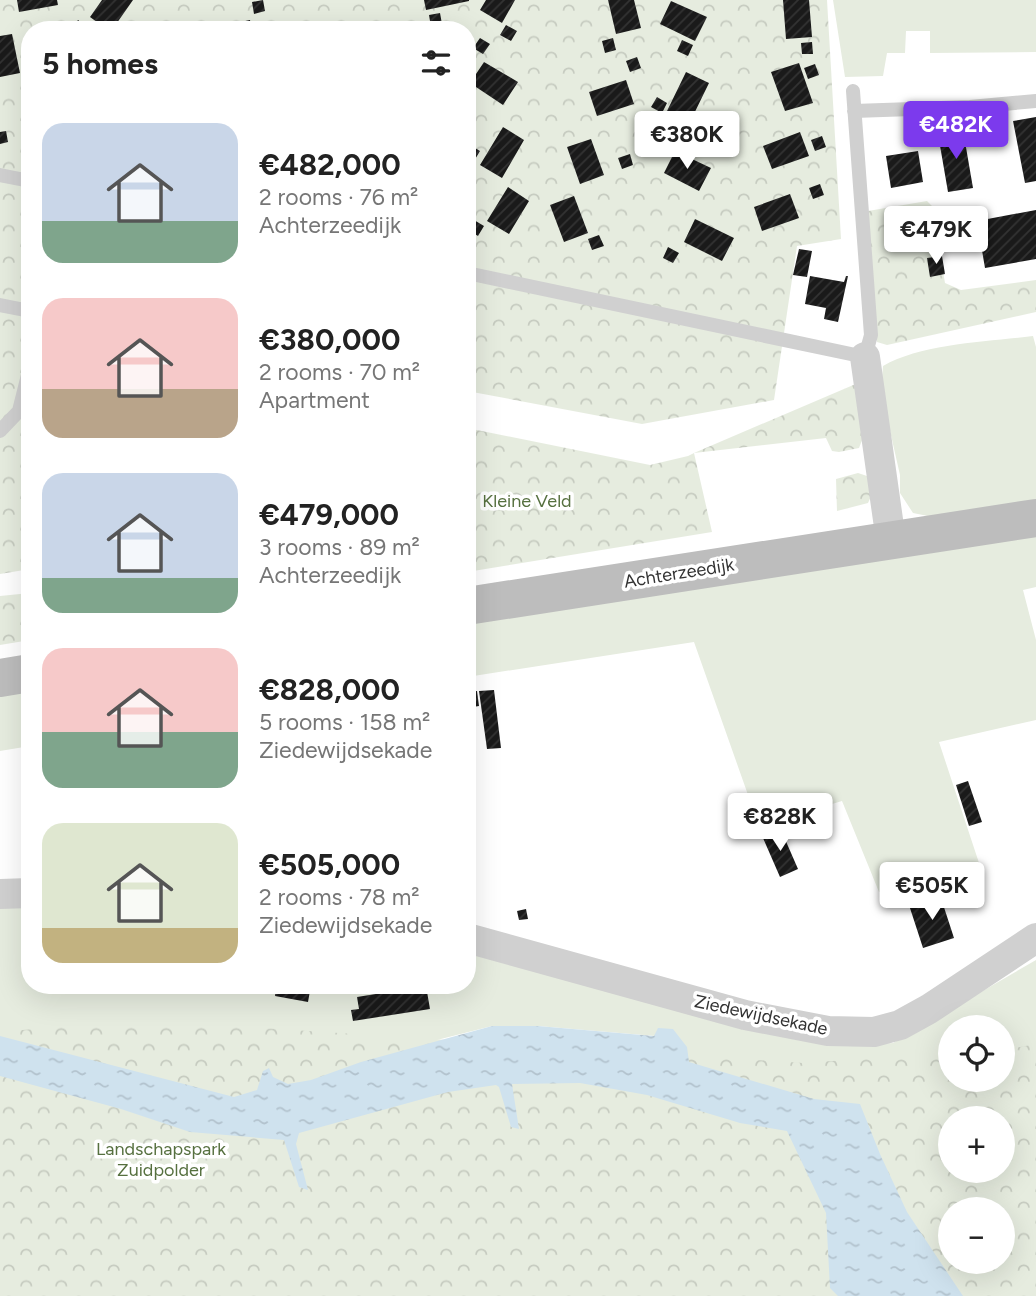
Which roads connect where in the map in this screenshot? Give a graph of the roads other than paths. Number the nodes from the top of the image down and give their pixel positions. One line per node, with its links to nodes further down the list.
1 (853, 91): 3 (lane)
2 (1036, 101): 3 (lane)
3 (854, 111): 9 (lane)
4 (0, 175): 5 (lane)
5 (21, 179)
6 (476, 275): 9 (lane)
7 (0, 305): 8 (lane)
8 (21, 309)
9 (865, 357): 13 (street)
10 (21, 414): 11 (lane)
11 (0, 431)
12 (1036, 517): 13 (main road, Achterzeedijk)
13 (891, 541): 14 (main road, Achterzeedijk)
14 (476, 605)
15 (21, 674): 16 (main road)
16 (0, 678)
17 (21, 893): 18 (street)
18 (0, 894)
19 (1036, 939): 20 (street, Ziedewijdsekade)
20 (476, 940)

